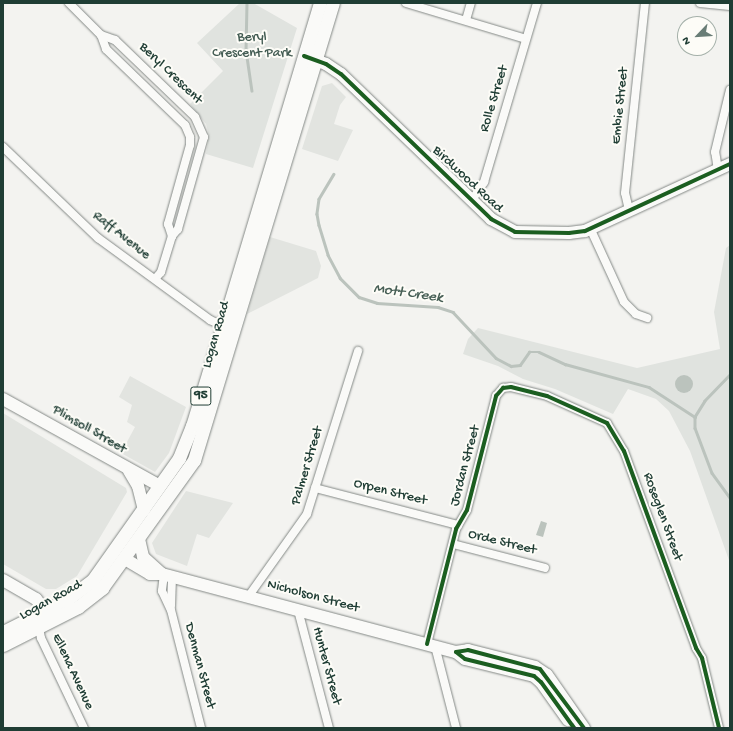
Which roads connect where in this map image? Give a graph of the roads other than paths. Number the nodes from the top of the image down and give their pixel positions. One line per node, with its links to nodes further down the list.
1 (69, 3): 11 (street, Beryl Crescent)
2 (320, 3): 13 (main road, Logan Road / 95)
3 (333, 3): 13 (main road, Logan Road / 95)
4 (406, 3): 10 (street)
5 (471, 3): 10 (street)
6 (537, 3): 12 (street, Rolle Street)
7 (645, 3): 19 (street, Embie Street)
8 (700, 3): 9 (street)
9 (730, 6)
10 (466, 20): 12 (street)
11 (101, 35): 21 (street, Beryl Crescent); 21 (street, Beryl Crescent)
12 (526, 39): 18 (street, Rolle Street)
13 (310, 58): 18 (street, Birdwood Road); 24 (main road, Logan Road / 95)
14 (730, 90): 17 (street)
15 (3, 147): 22 (street, Raff Avenue)
16 (730, 164): 17 (street, Birdwood Road)
17 (718, 170): 19 (street, Birdwood Road)
18 (472, 200): 20 (street, Birdwood Road)
19 (629, 210): 20 (street, Birdwood Road)
20 (590, 228): 23 (street)
21 (172, 236): 22 (street, Beryl Crescent)
22 (155, 279): 24 (street, Raff Avenue)
23 (648, 318)
24 (229, 328): 28 (main road, Logan Road / 95); 30 (main road, Logan Road / 95)
25 (358, 351): 31 (street, Palmer Street)
26 (503, 388): 33 (street, Jordan Street); 54 (street, Roseglen Street)
27 (3, 399): 29 (street, Plimsoll Street)
28 (194, 460): 30 (main road); 34 (main road, Logan Road / 95)
29 (126, 468): 30 (street, Plimsoll Street); 32 (street)
30 (160, 486): 32 (main road, Logan Road / 95)
31 (315, 488): 33 (street, Orpen Street); 40 (street, Palmer Street)
32 (144, 510): 36 (main road, Logan Road / 95)
33 (458, 525): 35 (street, Jordan Street)
34 (139, 539): 36 (main road, Logan Road / 95); 38 (street, Nicholson Street)
35 (453, 544): 37 (street, Orde Street); 46 (street, Jordan Street)
36 (120, 555): 38 (street, Nicholson Street); 42 (main road, Logan Road / 95); 43 (main road, Logan Road / 95)
37 (545, 568)
38 (166, 575): 40 (street, Nicholson Street); 49 (street, Denman Street)
39 (3, 580): 42 (street)
40 (248, 597): 41 (street, Nicholson Street)
41 (298, 610): 46 (street, Nicholson Street); 50 (street, Hunter Street)
42 (40, 613): 43 (main road); 44 (main road, Logan Road / 95)
43 (39, 627): 45 (main road, Logan Road / 95); 48 (street, Ellena Avenue)
44 (3, 632)
45 (3, 645)
46 (431, 645): 47 (street, Nicholson Street); 51 (street)
47 (456, 652): 52 (street, Nicholson Street); 53 (street, Nicholson Street)
48 (84, 728)
49 (201, 728)
50 (329, 728)
51 (456, 728)
52 (574, 728)
53 (584, 728)
54 (719, 728)

